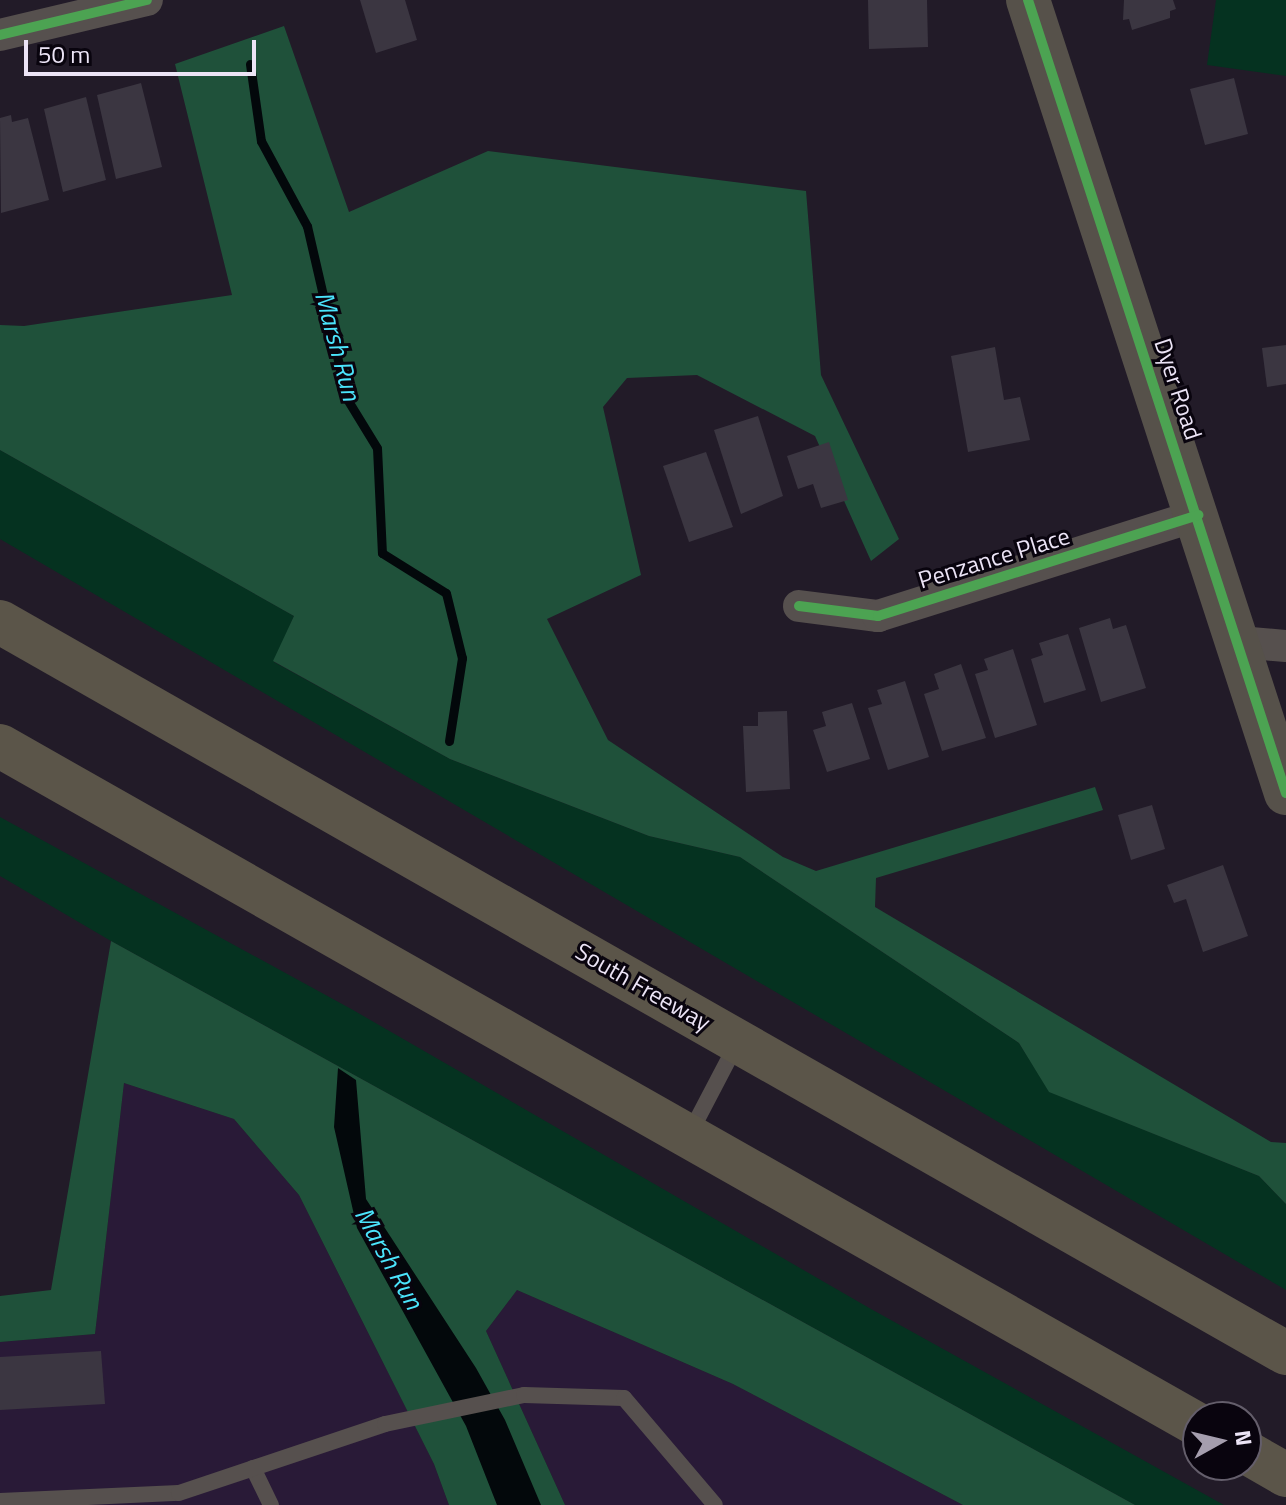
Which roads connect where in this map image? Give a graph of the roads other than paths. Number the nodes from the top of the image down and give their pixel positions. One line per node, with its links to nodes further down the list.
1 (147, 0): 3 (street)
2 (1028, 0): 4 (street, Dyer Road)
3 (0, 35)
4 (1198, 515): 5 (street, Penzance Place); 7 (street, Dyer Road)
5 (799, 606)
6 (0, 622): 11 (highway, South Freeway)
7 (1239, 642): 8 (street); 10 (street, Dyer Road)
8 (1286, 646)
9 (0, 746): 12 (highway)
10 (1286, 793)
11 (738, 1042): 12 (lane); 13 (highway, South Freeway)
12 (689, 1135): 14 (highway)
13 (1286, 1353)
14 (1182, 1416)
15 (1262, 1461): 17 (highway)
16 (253, 1468): 18 (lane); 19 (lane); 20 (lane)
17 (1286, 1475)
18 (0, 1501)
19 (271, 1505)
20 (715, 1505)

